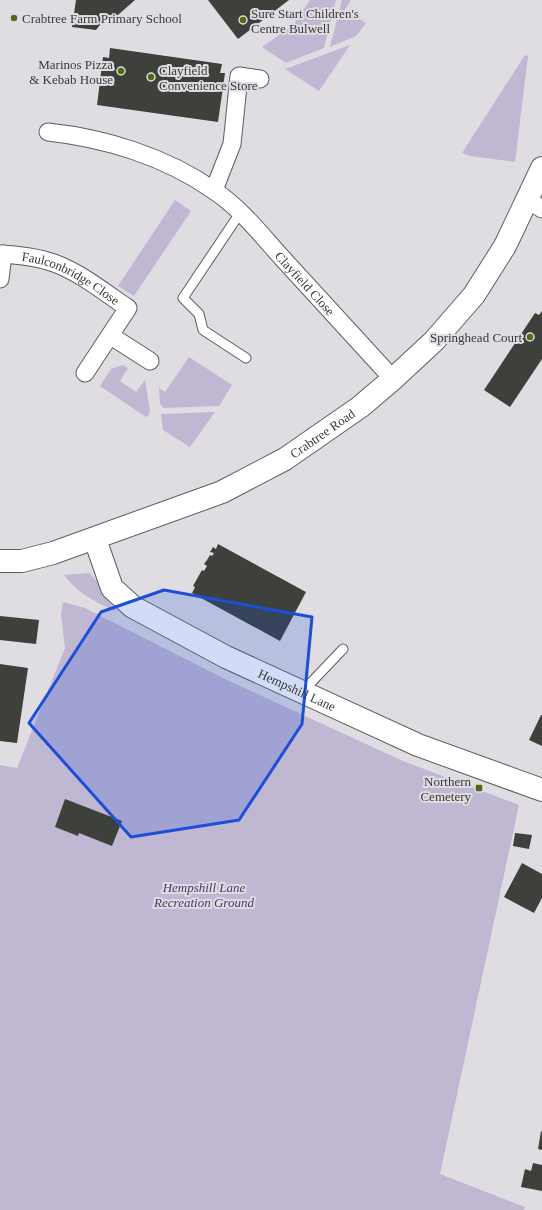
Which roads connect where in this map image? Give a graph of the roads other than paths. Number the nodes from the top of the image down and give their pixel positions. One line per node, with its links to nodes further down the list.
1 (260, 79): 4 (street)
2 (48, 132): 4 (street, Clayfield Close)
3 (542, 168): 5 (street, Crabtree Road)
4 (214, 190): 6 (street, Clayfield Close)
5 (534, 204): 13 (street, Crabtree Road)
6 (240, 213): 10 (lane); 13 (street, Clayfield Close)
7 (1, 254): 8 (street, Faulconbridge Close); 9 (street, Faulconbridge Close)
8 (0, 279)
9 (111, 336): 11 (street); 12 (street, Faulconbridge Close)
10 (246, 358)
11 (150, 362)
12 (85, 374)
13 (393, 379): 14 (street, Crabtree Road)
14 (94, 539): 15 (street, Crabtree Road); 17 (street, Hempshill Lane)
15 (0, 561)
16 (343, 649): 17 (lane)
17 (301, 693): 18 (street, Hempshill Lane)
18 (542, 790)

